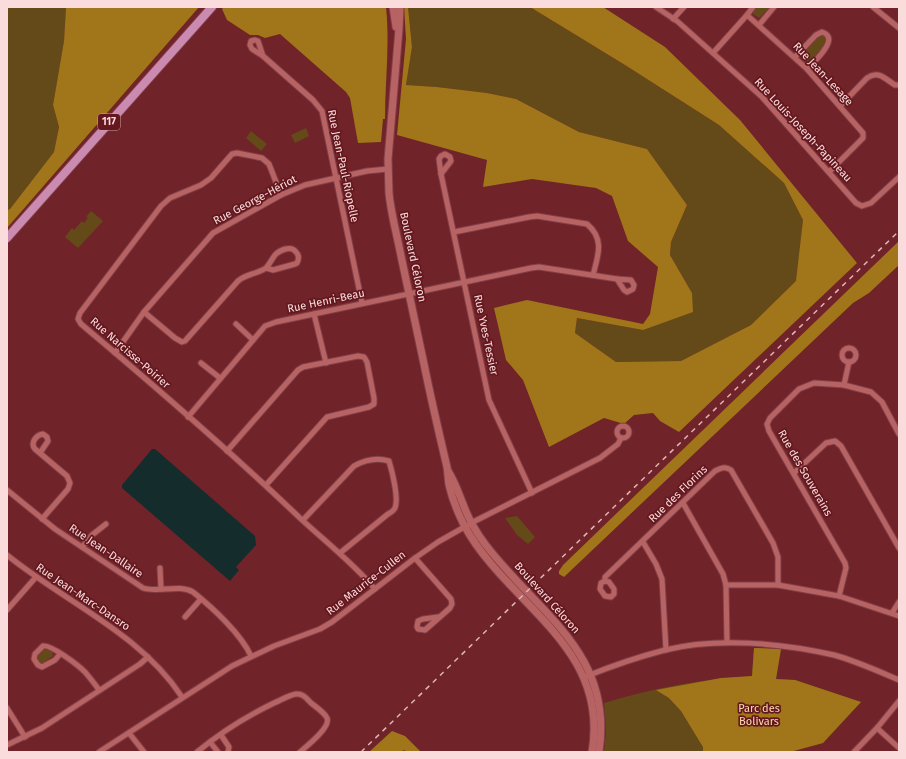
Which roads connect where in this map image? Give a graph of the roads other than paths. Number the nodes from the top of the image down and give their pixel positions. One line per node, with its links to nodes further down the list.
1 (212, 7): 27 (main road, 117)
2 (393, 7): 13 (street, Boulevard Céloron)
3 (400, 7): 13 (street, Boulevard Céloron)
4 (656, 7): 10 (street, Rue Louis-Joseph-Papineau)
5 (684, 7): 10 (street)
6 (754, 7): 9 (street)
7 (774, 7): 11 (street)
8 (876, 8): 12 (street)
9 (747, 15): 11 (street, Rue Jean-Lesage); 14 (street)
10 (673, 19): 14 (street, Rue Louis-Joseph-Papineau)
11 (759, 25): 16 (street, Rue Jean-Lesage)
12 (899, 28)
13 (397, 47): 20 (street, Boulevard Céloron)
14 (713, 53): 21 (street, Rue Louis-Joseph-Papineau)
15 (263, 56): 23 (street, Rue Jean-Paul-Riopelle)
16 (795, 57): 17 (street, Rue Jean-Lesage); 17 (street)
17 (807, 69): 19 (street, Rue Jean-Lesage)
18 (899, 85): 19 (street)
19 (840, 106): 21 (street, Rue Jean-Lesage)
20 (388, 169): 23 (street, Rue George-Hériot); 32 (street, Boulevard Céloron)
21 (829, 172): 24 (street, Rue Louis-Joseph-Papineau)
22 (441, 174): 26 (street, Rue Yves-Tessier)
23 (336, 177): 25 (street, Rue George-Hériot); 33 (street, Rue Jean-Paul-Riopelle)
24 (899, 177)
25 (281, 195): 34 (street, Rue George-Hériot); 38 (street, Rue Narcisse-Poirier)
26 (454, 232): 29 (street); 31 (street, Rue Yves-Tessier)
27 (7, 238)
28 (266, 268): 28 (street); 34 (street)
29 (593, 275): 30 (street, Rue Henri-Beau); 31 (street, Rue Henri-Beau)
30 (617, 279)
31 (464, 282): 32 (street, Rue Henri-Beau); 52 (street, Rue Yves-Tessier)
32 (409, 293): 33 (street, Rue Henri-Beau); 57 (street, Boulevard Céloron)
33 (362, 303): 35 (street, Rue Henri-Beau)
34 (144, 312): 38 (street, Rue George-Hériot)
35 (314, 314): 37 (street, Rue Henri-Beau); 41 (street)
36 (236, 324): 37 (street)
37 (254, 340): 42 (street, Rue Henri-Beau)
38 (115, 353): 44 (street, Rue Narcisse-Poirier)
39 (849, 362): 43 (street)
40 (201, 363): 42 (street)
41 (326, 363): 47 (street); 50 (street)
42 (220, 378): 44 (street, Rue Henri-Beau)
43 (844, 385): 45 (street, Rue des Souverains); 49 (street, Rue des Souverains)
44 (188, 417): 47 (street, Rue Narcisse-Poirier)
45 (899, 434)
46 (621, 438): 52 (street, Rue Maurice-Cullen)
47 (227, 451): 50 (street, Rue Narcisse-Poirier)
48 (40, 453): 54 (street)
49 (794, 473): 60 (street); 71 (street, Rue des Souverains)
50 (266, 485): 55 (street, Rue Narcisse-Poirier)
51 (7, 490): 54 (street, Rue Jean-Dallaire)
52 (532, 493): 57 (street, Rue Maurice-Cullen)
53 (683, 503): 58 (street, Rue des Florins); 67 (street); 68 (street, Rue des Florins)
54 (42, 519): 59 (street, Rue Jean-Dallaire)
55 (303, 520): 61 (street, Rue Narcisse-Poirier); 61 (street)
56 (106, 524): 59 (street)
57 (468, 524): 63 (street, Rue Maurice-Cullen); 84 (street, Boulevard Céloron)
58 (643, 542): 66 (street, Rue des Florins); 80 (street)
59 (82, 547): 69 (street, Rue Jean-Dallaire)
60 (899, 548)
61 (340, 553): 70 (street, Rue Narcisse-Poirier)
62 (7, 555): 65 (street, Rue Jean-Marc-Dansro)
63 (415, 558): 70 (street, Rue Maurice-Cullen); 78 (street)
64 (160, 568): 69 (street)
65 (36, 577): 74 (street); 83 (street, Rue Jean-Marc-Dansro)
66 (605, 581)
67 (726, 585): 68 (street); 79 (street)
68 (778, 585): 71 (street)
69 (161, 589): 72 (street, Rue Jean-Dallaire)
70 (375, 589): 82 (street, Rue Maurice-Cullen)
71 (839, 596): 75 (street)
72 (201, 599): 77 (street); 82 (street, Rue Jean-Dallaire)
73 (899, 602): 75 (street)
74 (7, 610)
75 (892, 613): 76 (street)
76 (899, 616)
77 (185, 617)
78 (438, 617)
79 (727, 642): 80 (street); 85 (street)
80 (666, 650): 84 (street)
81 (60, 654): 81 (street); 86 (street)
82 (251, 656): 87 (street, Rue Maurice-Cullen)
83 (148, 657): 86 (street); 87 (street, Rue Jean-Marc-Dansro)
84 (587, 676): 103 (street, Boulevard Céloron); 104 (street, Boulevard Céloron)
85 (899, 680)
86 (99, 690): 93 (street)
87 (182, 697): 91 (street, Rue Maurice-Cullen)
88 (899, 701): 90 (street)
89 (7, 708): 93 (street)
90 (877, 728): 96 (street); 105 (street)
91 (129, 733): 97 (street, Rue Maurice-Cullen); 98 (street)
92 (221, 735): 94 (street); 101 (street); 102 (street)
93 (25, 737): 95 (street)
94 (210, 742): 99 (street); 100 (street)
95 (7, 745)
96 (899, 748)
97 (99, 752)
98 (144, 752)
99 (197, 752)
100 (218, 752)
101 (228, 752)
102 (300, 752)
103 (592, 752)
104 (599, 752)
105 (854, 752)

